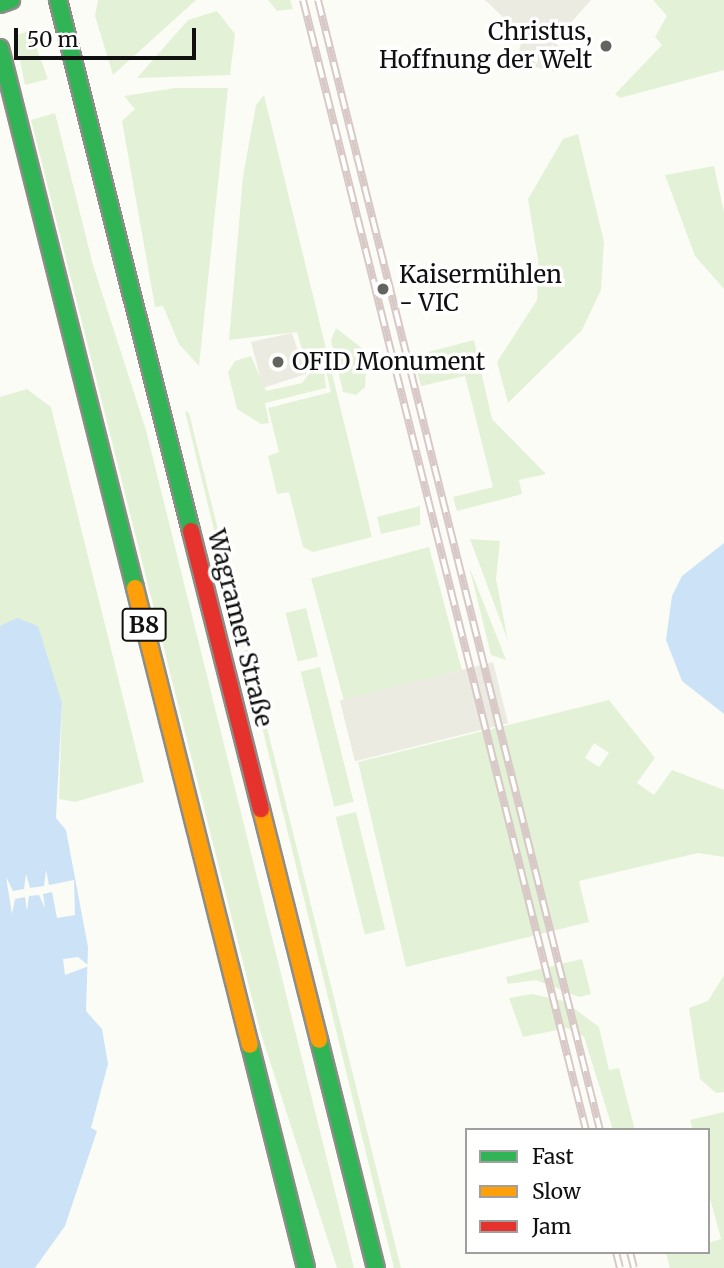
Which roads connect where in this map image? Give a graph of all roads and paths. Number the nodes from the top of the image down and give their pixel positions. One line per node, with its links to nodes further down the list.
1 (11, 0): 3 (main road)
2 (58, 0): 6 (main road, Wagramer Straße)
3 (0, 4)
4 (0, 48): 5 (main road, B8)
5 (306, 1268)
6 (376, 1268)

